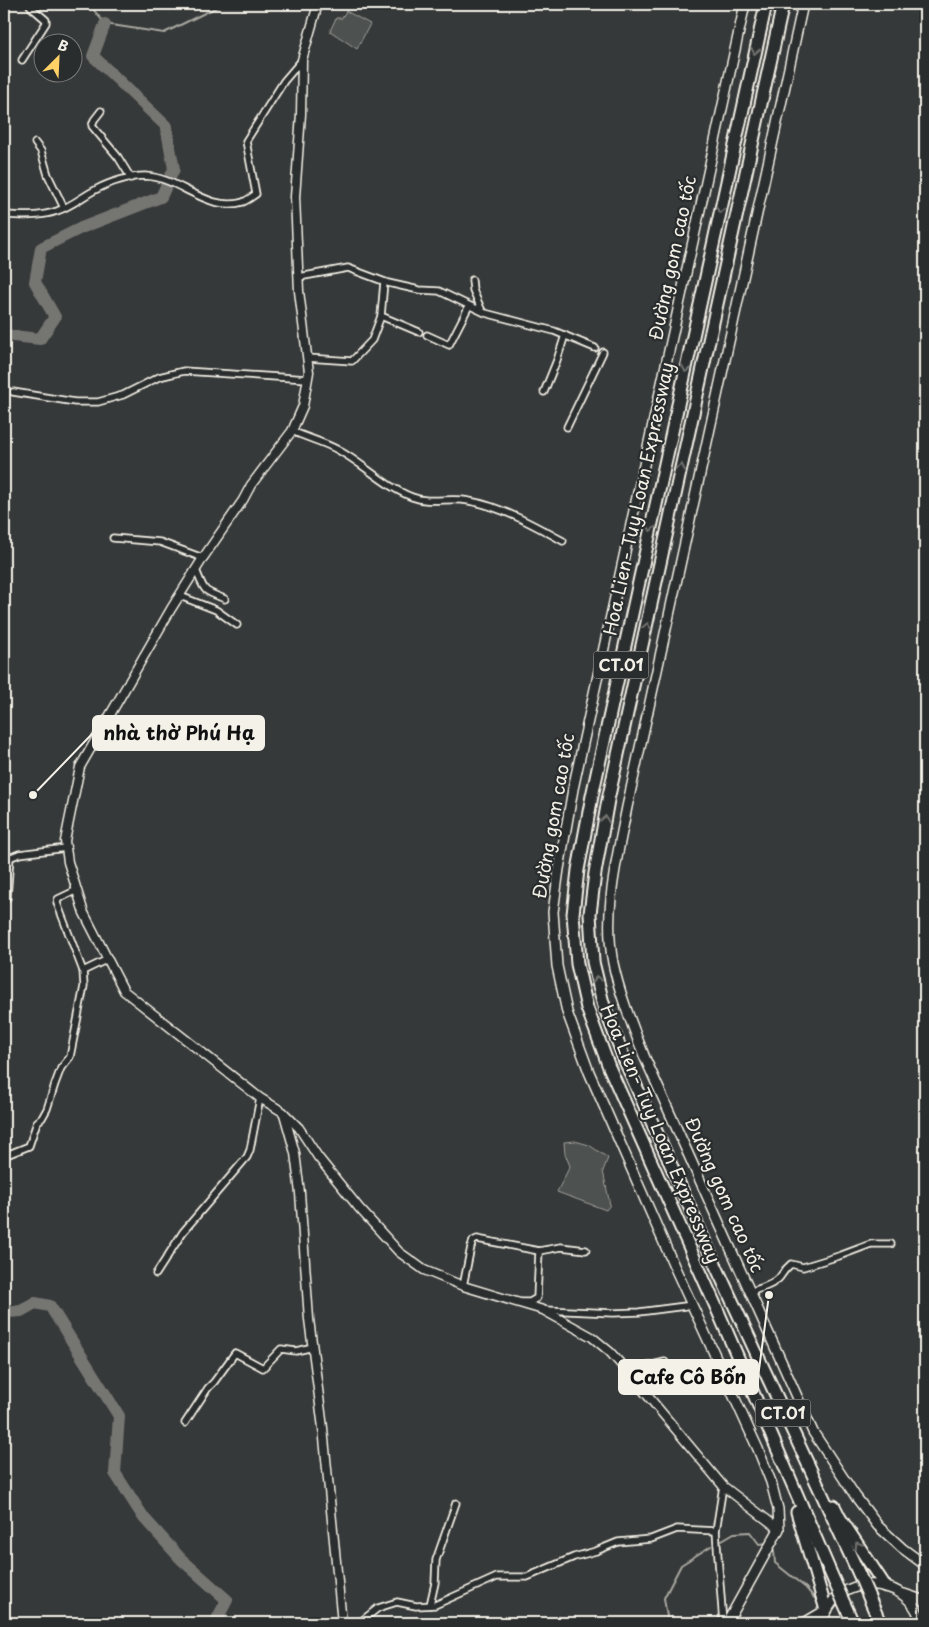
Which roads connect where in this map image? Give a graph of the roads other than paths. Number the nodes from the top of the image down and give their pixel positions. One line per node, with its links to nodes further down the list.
1 (30, 4): 7 (street)
2 (318, 4): 8 (street)
3 (745, 4): 58 (main road, Đường gom cao tốc)
4 (766, 4): 59 (highway, Hoa Lien- Tuy Loan Expressway / CT.01, one-way to 59)
5 (783, 4): 53 (highway, Hoa Lien- Tuy Loan Expressway / CT.01, one-way to 5)
6 (803, 4): 56 (main road, Đường gom cao tốc)
7 (22, 60)
8 (302, 60): 11 (street); 14 (street)
9 (101, 111): 11 (street)
10 (35, 143): 12 (street)
11 (131, 178): 12 (street)
12 (64, 208): 13 (street)
13 (4, 215)
14 (299, 277): 16 (street); 25 (street)
15 (472, 280): 18 (street)
16 (384, 282): 17 (street); 19 (street)
17 (469, 306): 18 (street); 21 (street)
18 (482, 312): 22 (street)
19 (381, 316): 20 (street); 25 (street)
20 (419, 332)
21 (427, 335)
22 (565, 335): 23 (street); 28 (street)
23 (596, 348)
24 (603, 352): 29 (street)
25 (307, 358): 26 (street)
26 (308, 378): 27 (street); 30 (street)
27 (13, 392)
28 (544, 392)
29 (567, 427)
30 (292, 431): 32 (street); 33 (street)
31 (113, 538): 33 (street)
32 (564, 541)
33 (203, 558): 34 (street)
34 (196, 570): 35 (street); 36 (street)
35 (180, 596): 37 (street); 38 (street)
36 (224, 599)
37 (237, 625)
38 (66, 848): 39 (street); 41 (street)
39 (10, 857): 40 (street); 42 (street)
40 (4, 860)
41 (77, 890): 43 (street); 44 (street)
42 (7, 898)
43 (108, 959): 44 (street); 45 (street)
44 (83, 971): 49 (street)
45 (260, 1098): 46 (street); 54 (street)
46 (283, 1112): 47 (street); 48 (street)
47 (311, 1144): 48 (street); 55 (street)
48 (295, 1153): 61 (street)
49 (4, 1156)
50 (891, 1244): 56 (street)
51 (586, 1250): 52 (street)
52 (539, 1251): 55 (street); 57 (street)
53 (709, 1251): 70 (highway, one-way to 53); 82 (highway, Hoa Lien- Tuy Loan Expressway / CT.01, bridge)
54 (156, 1274)
55 (463, 1286): 57 (street)
56 (750, 1292): 69 (main road, Đường gom cao tốc)
57 (515, 1302): 60 (street)
58 (693, 1305): 60 (street); 67 (main road, Đường gom cao tốc)
59 (717, 1309): 74 (highway); 81 (highway, Hoa Lien- Tuy Loan Expressway / CT.01, bridge)
60 (543, 1310): 63 (street)
61 (313, 1347): 64 (street); 75 (street)
62 (665, 1362): 63 (street)
63 (627, 1371): 65 (street)
64 (185, 1423)
65 (723, 1486): 67 (street); 68 (street)
66 (456, 1504): 73 (street)
67 (779, 1530): 78 (main road)
68 (716, 1532): 73 (street); 77 (street)
69 (925, 1565)
70 (885, 1586): 71 (main road); 74 (main road)
71 (901, 1593): 72 (main road); 83 (main road)
72 (925, 1601)
73 (430, 1605): 76 (street)
74 (826, 1610): 79 (main road); 80 (main road)
75 (342, 1623)
76 (358, 1623)
77 (723, 1623)
78 (727, 1623)
79 (804, 1623)
80 (822, 1623)
81 (853, 1623)
82 (880, 1623)
83 (922, 1623)

